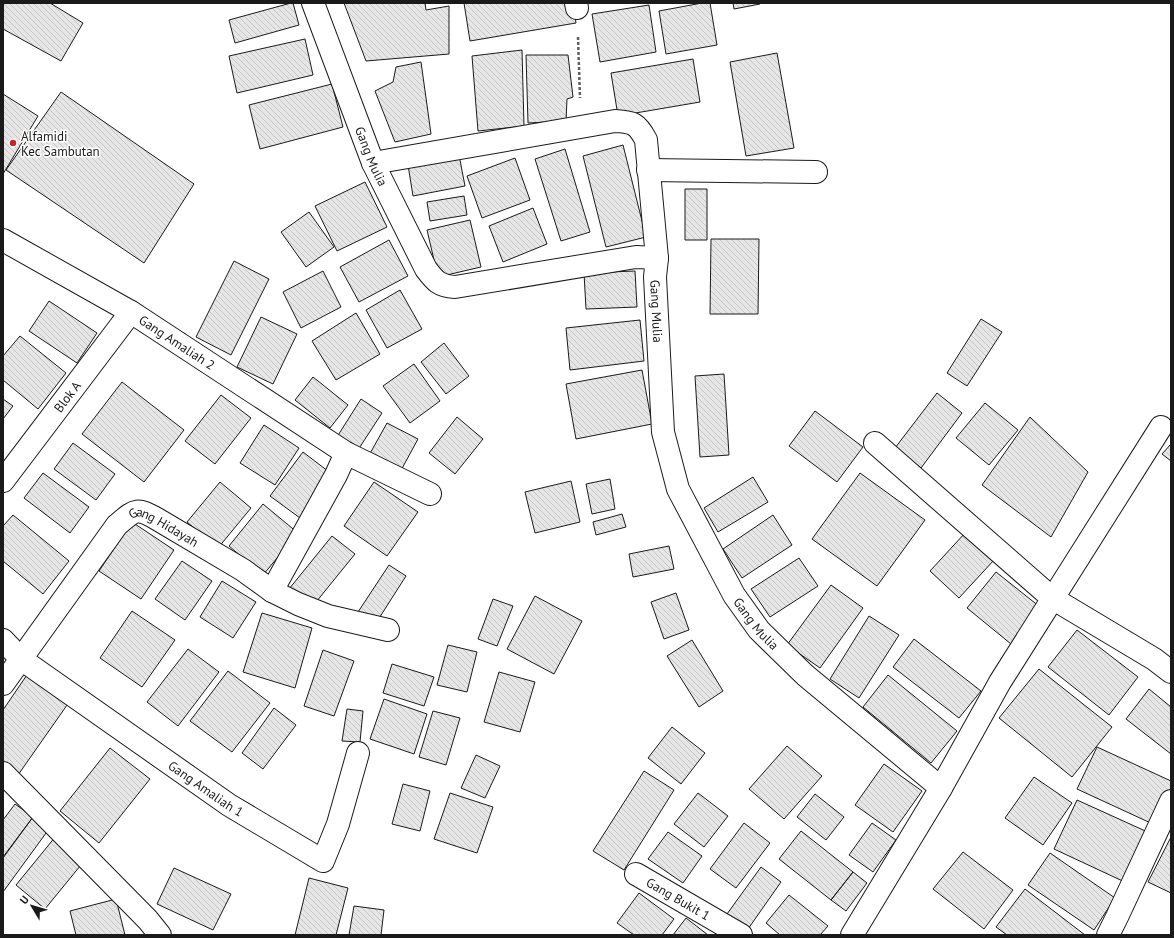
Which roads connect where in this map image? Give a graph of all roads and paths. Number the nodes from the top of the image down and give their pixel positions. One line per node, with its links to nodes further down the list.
1 (313, 3): 4 (street, Gang Mulia)
2 (577, 6): 3 (path)
3 (580, 127): 4 (street); 5 (street)
4 (373, 164): 8 (street, Gang Mulia)
5 (648, 170): 6 (street); 8 (street)
6 (816, 172)
7 (3, 240): 9 (street, Gang Amaliah 2)
8 (656, 258): 24 (street, Gang Mulia)
9 (131, 312): 12 (street, Gang Amaliah 2); 13 (street, Blok A)
10 (1161, 427): 16 (street)
11 (875, 443): 16 (street)
12 (346, 453): 14 (street, Gang Amaliah 2); 15 (street)
13 (3, 481)
14 (430, 494)
15 (272, 590): 17 (street, Gang Hidayah); 19 (street, Gang Hidayah)
16 (1052, 598): 20 (street); 24 (street)
17 (388, 630)
18 (3, 640): 19 (street, Gang Amaliah 1)
19 (21, 659): 21 (street, Gang Hidayah); 22 (street, Gang Amaliah 1)
20 (1171, 672)
21 (3, 684)
22 (358, 752)
23 (3, 773): 27 (street)
24 (941, 788): 29 (street)
25 (1171, 801): 30 (street)
26 (636, 874): 28 (street, Gang Bukit 1)
27 (160, 935)
28 (741, 935)
29 (852, 935)
30 (1108, 935)

